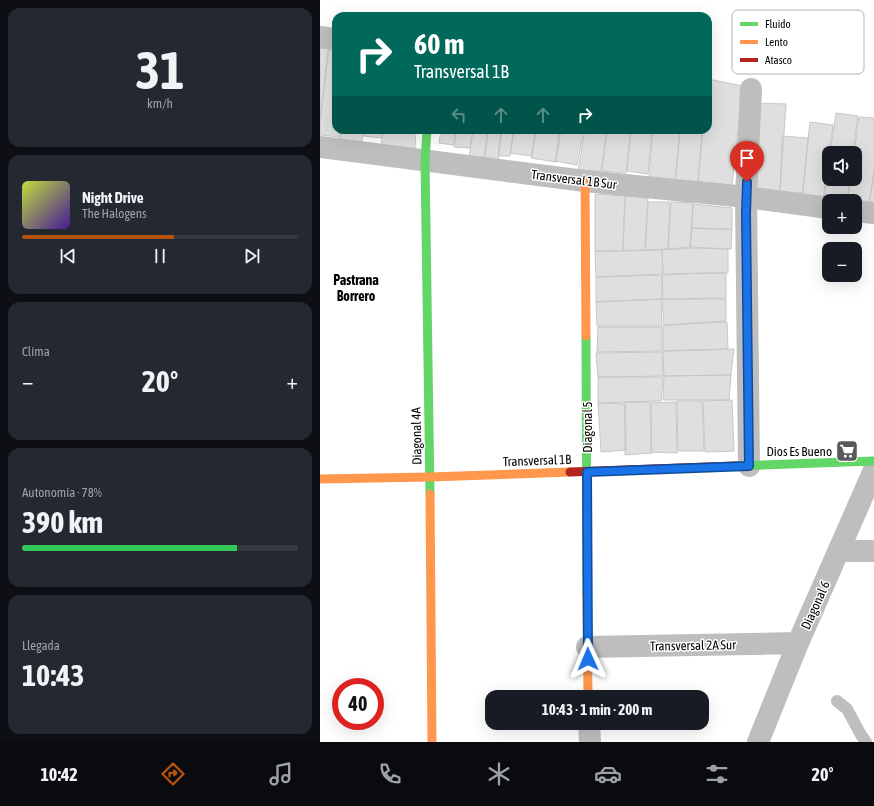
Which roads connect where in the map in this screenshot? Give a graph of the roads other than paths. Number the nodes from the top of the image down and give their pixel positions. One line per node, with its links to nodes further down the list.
1 (320, 36): 2 (street)
2 (332, 38)
3 (751, 89): 8 (street)
4 (427, 134): 6 (street, Diagonal 4A)
5 (320, 146): 6 (street, Transversal 1B Sur)
6 (424, 161): 7 (street, Transversal 1B Sur); 16 (street, Diagonal 4A)
7 (585, 181): 8 (street, Transversal 1B Sur); 15 (street, Diagonal 5)
8 (746, 197): 9 (street, Transversal 1B Sur); 13 (street)
9 (822, 207)
10 (862, 212): 11 (street)
11 (874, 213)
12 (874, 462): 13 (street, Transversal 1B)
13 (749, 466): 15 (street, Transversal 1B)
14 (874, 470): 18 (street, Diagonal 6)
15 (587, 472): 16 (street, Transversal 1B); 21 (street, Diagonal 5)
16 (430, 477): 17 (street, Transversal 1B); 25 (street, Diagonal 4A)
17 (320, 479)
18 (839, 551): 19 (street); 20 (street, Diagonal 6)
19 (874, 551)
20 (798, 643): 21 (street, Transversal 2A Sur); 27 (street, Diagonal 6)
21 (587, 647): 22 (street, Diagonal 5)
22 (588, 690)
23 (836, 700): 28 (lane)
24 (589, 730): 26 (street)
25 (432, 742)
26 (590, 742)
27 (758, 742)
28 (866, 742)

